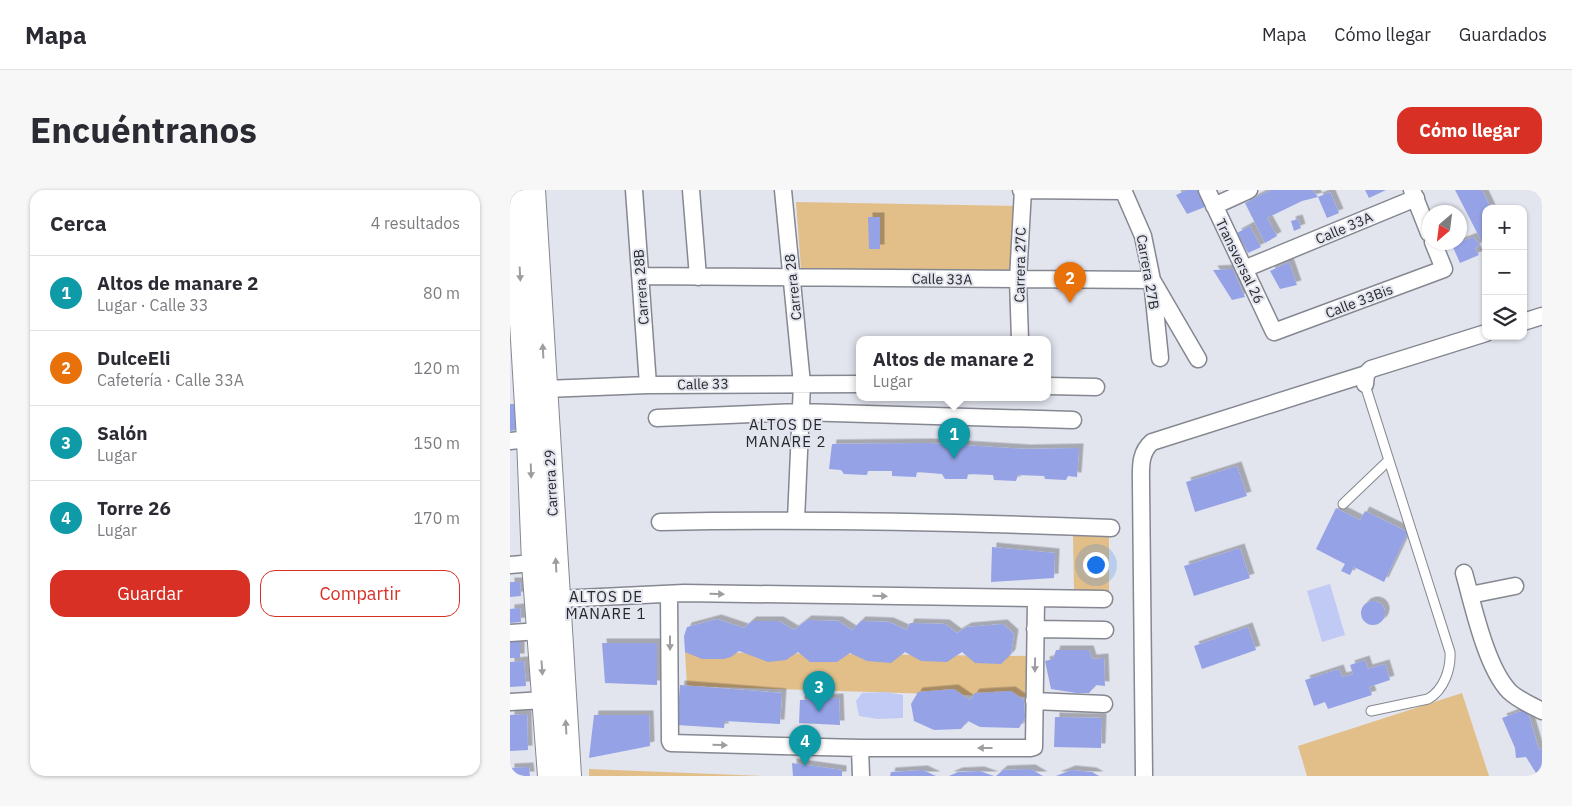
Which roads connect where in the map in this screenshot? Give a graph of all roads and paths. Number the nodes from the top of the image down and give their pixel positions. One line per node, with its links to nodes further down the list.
1 (514, 190): 13 (main road, Carrera 29)
2 (533, 190): 35 (main road, Carrera 29, one-way to 2)
3 (634, 190): 16 (street, Carrera 28B)
4 (691, 190): 17 (street)
5 (783, 190): 18 (street, Carrera 28)
6 (1022, 190): 9 (street); 19 (street, Carrera 27C)
7 (1207, 190): 11 (street, Transversal 26)
8 (1249, 190): 11 (street)
9 (1123, 191): 20 (street, Carrera 27B)
10 (1414, 194): 12 (street); 15 (street, Calle 33A)
11 (1214, 206): 15 (street, Transversal 26)
12 (1422, 214)
13 (514, 232): 21 (main road, Carrera 29, one-way to 21)
14 (1437, 250): 24 (street, Calle 33Bis)
15 (1244, 270): 24 (street, Transversal 26)
16 (640, 276): 17 (street, Calle 33A); 32 (street, Carrera 28B)
17 (698, 277): 18 (street, Calle 33A)
18 (792, 277): 19 (street, Calle 33A); 30 (street, Carrera 28)
19 (1018, 279): 20 (street, Calle 33A); 26 (street, Carrera 27C)
20 (1152, 280): 27 (street, Carrera 27B); 28 (street)
21 (516, 312): 39 (main road, Carrera 29)
22 (1542, 316): 23 (street)
23 (1527, 321)
24 (1274, 332)
25 (1482, 335): 29 (street)
26 (1020, 336)
27 (1160, 358)
28 (1198, 359)
29 (1365, 380): 40 (lane); 68 (street)
30 (802, 384): 31 (street, Calle 33); 32 (street, Calle 33); 36 (street, Carrera 28)
31 (856, 384)
32 (648, 385): 35 (street, Calle 33)
33 (1051, 386): 34 (street)
34 (1096, 387)
35 (545, 389): 39 (main road, Carrera 29)
36 (800, 412): 37 (street); 38 (street); 42 (street, Carrera 28)
37 (658, 418)
38 (1073, 420)
39 (529, 439): 45 (main road, Carrera 29, one-way to 45); 51 (main road, Carrera 29, one-way to 39)
40 (1389, 460): 41 (lane); 62 (lane)
41 (1343, 504)
42 (796, 520): 43 (street); 44 (street)
43 (660, 522)
44 (1112, 528)
45 (534, 563): 46 (street); 56 (main road, Carrera 29)
46 (510, 565)
47 (1464, 573): 50 (street)
48 (1515, 586): 50 (street)
49 (669, 594): 51 (street); 52 (street, one-way to 52); 64 (street, one-way to 64)
50 (1470, 595): 63 (street)
51 (558, 599): 66 (main road, Carrera 29, one-way to 51)
52 (1036, 599): 53 (street); 54 (street)
53 (1104, 599)
54 (1035, 629): 55 (street); 59 (street, one-way to 59)
55 (1105, 630)
56 (540, 631): 57 (street); 58 (main road, Carrera 29, one-way to 58)
57 (510, 633)
58 (544, 700): 60 (street); 65 (main road, Carrera 29)
59 (1034, 701): 61 (street); 64 (street, one-way to 64)
60 (510, 702)
61 (1104, 704)
62 (1371, 711)
63 (1542, 711)
64 (860, 748): 67 (street)
65 (550, 776)
66 (569, 776)
67 (860, 776)
68 (1144, 776)

